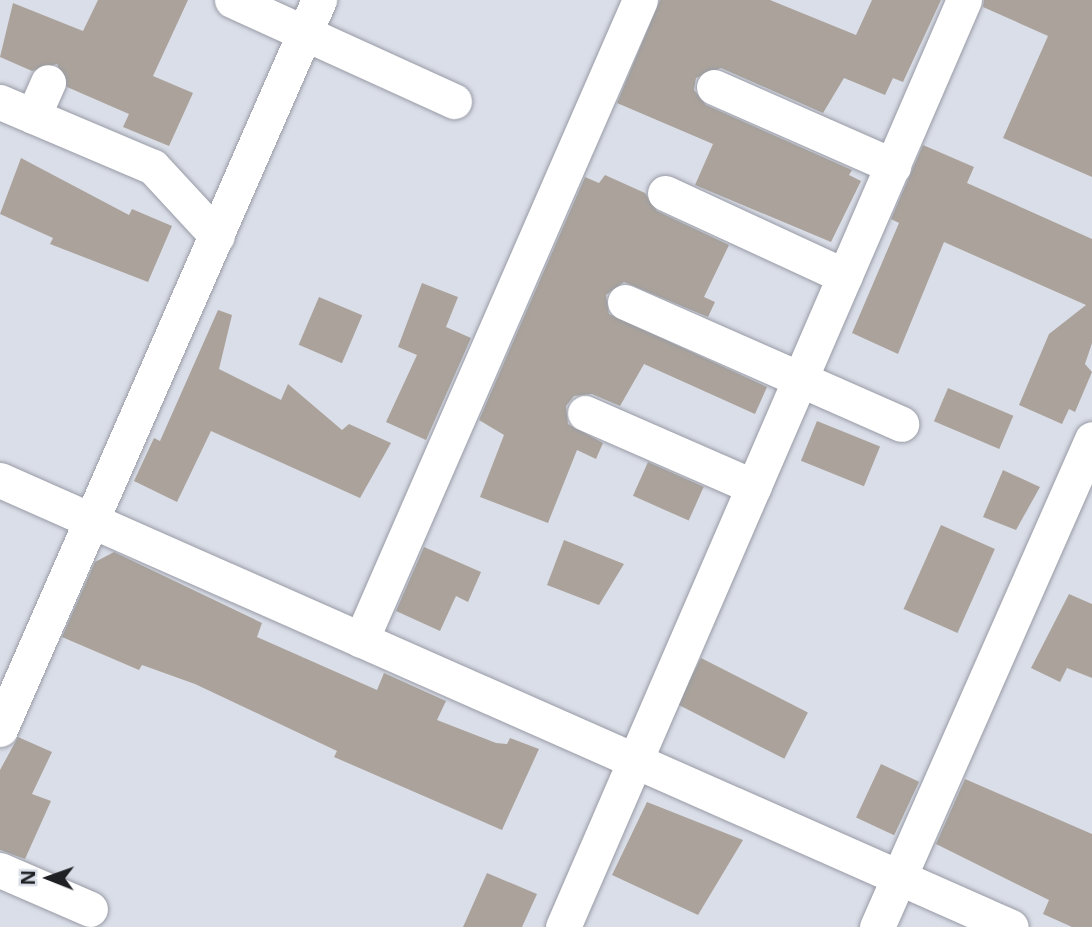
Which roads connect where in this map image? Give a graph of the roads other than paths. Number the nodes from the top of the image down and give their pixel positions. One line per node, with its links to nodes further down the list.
1 (232, 0): 5 (street)
2 (319, 0): 5 (street)
3 (640, 0): 23 (street)
4 (964, 0): 11 (street)
5 (305, 33): 8 (street); 13 (street)
6 (48, 82): 10 (street)
7 (714, 87): 11 (street)
8 (454, 101)
9 (0, 103): 10 (street)
10 (33, 116): 13 (street)
11 (893, 166): 14 (street)
12 (665, 193): 14 (street)
13 (217, 236): 22 (street)
14 (845, 276): 16 (street)
15 (625, 302): 16 (street)
16 (801, 378): 18 (street); 21 (street)
17 (585, 413): 21 (street)
18 (901, 424)
19 (1092, 439): 27 (street)
20 (0, 480): 22 (street)
21 (754, 486): 25 (street)
22 (93, 522): 23 (street); 24 (street)
23 (361, 640): 25 (street)
24 (0, 729)
25 (635, 762): 27 (street); 29 (street)
26 (0, 870): 28 (street)
27 (898, 878): 30 (street); 31 (street)
28 (90, 909)
29 (563, 927)
30 (877, 927)
31 (1011, 927)

